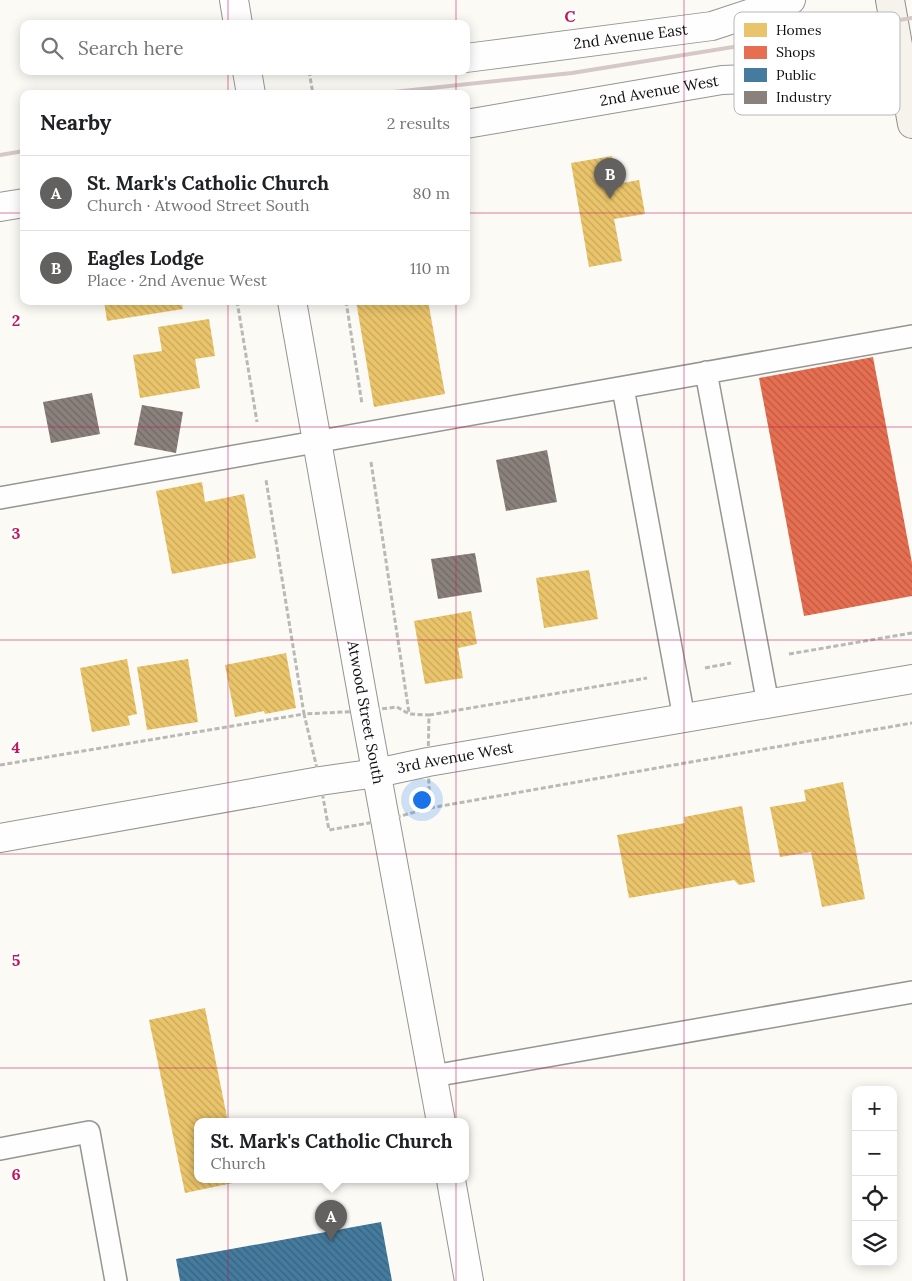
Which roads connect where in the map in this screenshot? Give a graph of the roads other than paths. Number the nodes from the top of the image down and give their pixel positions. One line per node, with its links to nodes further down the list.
1 (234, 0): 5 (street)
2 (775, 2): 3 (street, 2nd Avenue East)
3 (749, 12)
4 (734, 18): 7 (street, 2nd Avenue East)
5 (237, 20)
6 (900, 39): 8 (street)
7 (470, 57)
8 (906, 62): 13 (street)
9 (248, 75): 11 (street)
10 (734, 80): 12 (street, 2nd Avenue West)
11 (250, 90)
12 (470, 123)
13 (912, 124)
14 (20, 204): 15 (street)
15 (0, 207)
16 (293, 305): 20 (street, Atwood Street South)
17 (912, 336): 18 (lane)
18 (706, 372): 19 (lane); 23 (lane)
19 (622, 388): 20 (lane); 24 (lane)
20 (316, 442): 21 (lane); 25 (street, Atwood Street South)
21 (0, 498)
22 (912, 679): 23 (street, 3rd Avenue West)
23 (768, 704): 24 (street, 3rd Avenue West)
24 (684, 718): 25 (street, 3rd Avenue West)
25 (377, 773): 26 (street, 3rd Avenue West); 28 (street, Atwood Street South)
26 (0, 838)
27 (912, 992): 28 (lane)
28 (433, 1076): 29 (street, Atwood Street South)
29 (440, 1118)
30 (0, 1149): 32 (lane)
31 (452, 1183): 33 (street)
32 (116, 1281)
33 (469, 1281)

